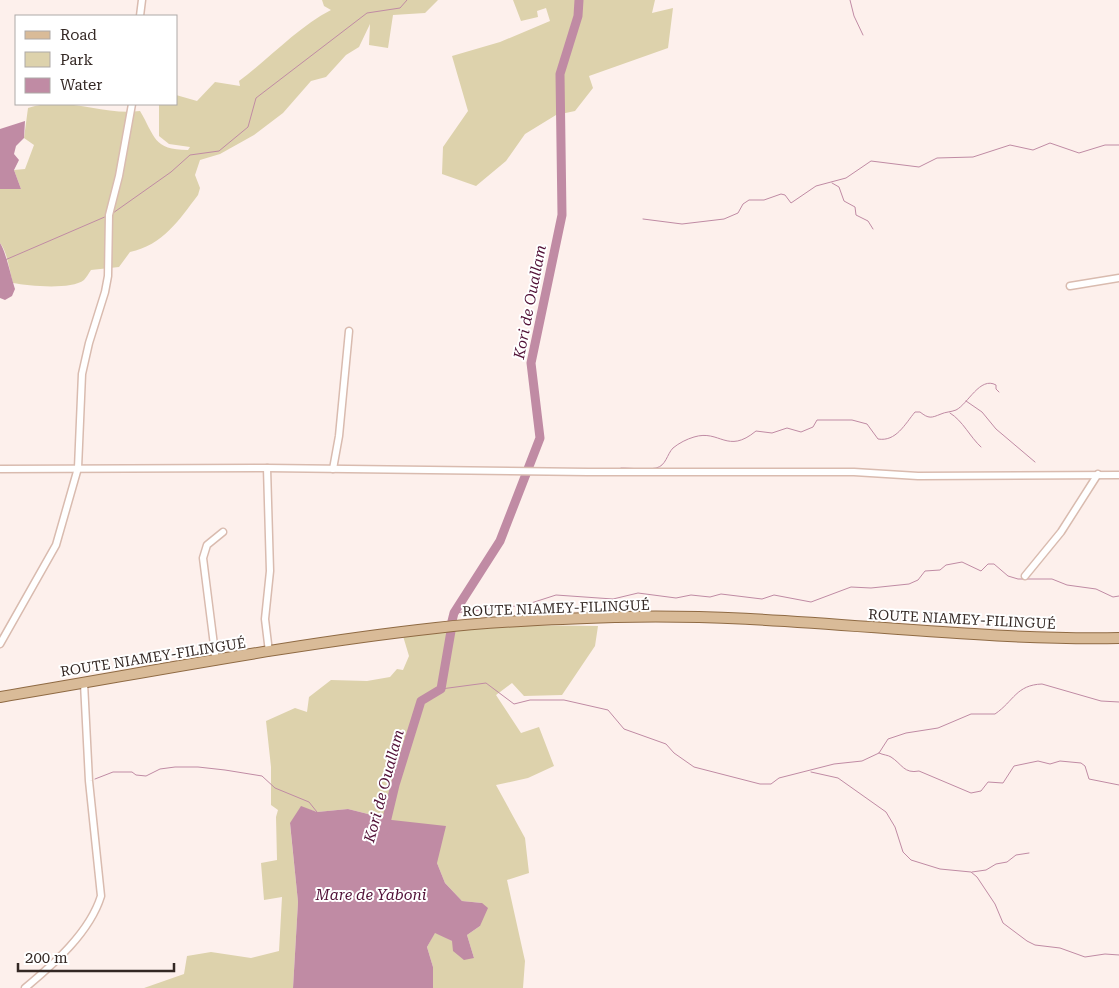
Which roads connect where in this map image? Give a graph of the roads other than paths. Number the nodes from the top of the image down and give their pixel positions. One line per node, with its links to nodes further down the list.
1 (142, 0): 2 (street)
2 (140, 15)
3 (132, 105): 7 (street)
4 (1119, 278): 5 (street)
5 (1070, 286)
6 (349, 331): 10 (street)
7 (78, 468): 8 (street); 9 (street); 16 (street)
8 (267, 468): 10 (street); 17 (street)
9 (0, 469)
10 (333, 469): 11 (street)
11 (1098, 474): 12 (street); 14 (street)
12 (1119, 475)
13 (223, 532): 18 (street)
14 (1025, 576)
15 (1119, 638): 17 (main road, ROUTE NIAMEY-FILINGUÉ)
16 (0, 644)
17 (269, 652): 18 (main road, ROUTE NIAMEY-FILINGUÉ)
18 (216, 661): 19 (main road, ROUTE NIAMEY-FILINGUÉ)
19 (84, 683): 20 (main road, ROUTE NIAMEY-FILINGUÉ); 21 (street)
20 (0, 697)
21 (25, 988)

